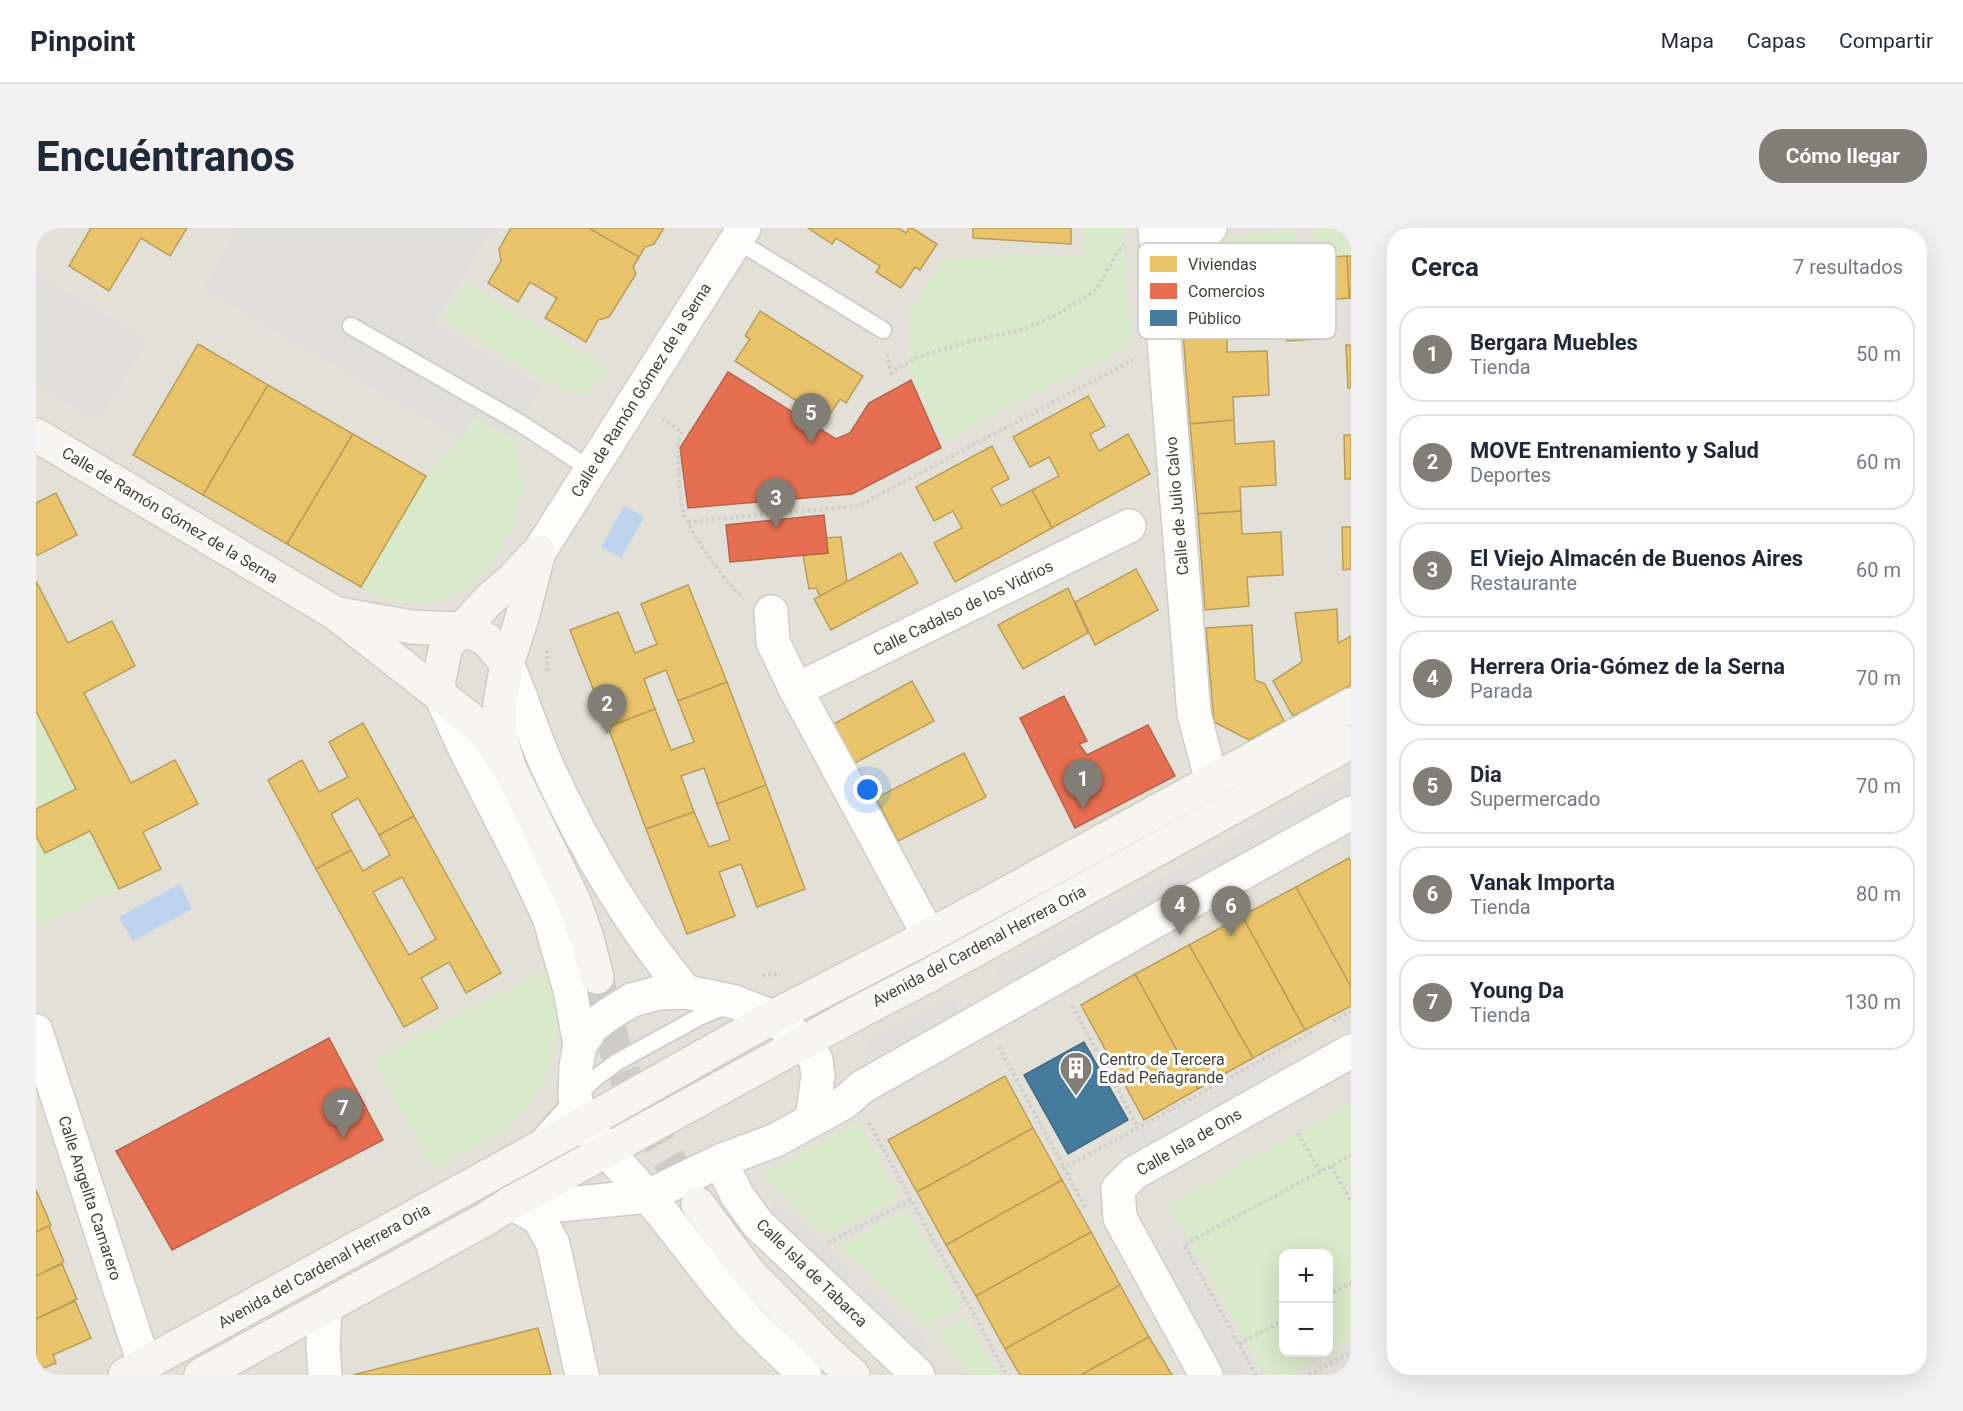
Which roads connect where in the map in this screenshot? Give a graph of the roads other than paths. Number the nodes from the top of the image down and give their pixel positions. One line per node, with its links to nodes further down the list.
1 (1210, 228): 2 (street)
2 (1147, 233)
3 (740, 234): 5 (lane); 8 (street, Calle de Ramón Gómez de la Serna)
4 (351, 326): 8 (lane)
5 (883, 330)
6 (1157, 339): 20 (street, Calle de Julio Calvo)
7 (36, 435): 12 (main road, Calle de Ramón Gómez de la Serna)
8 (590, 469): 10 (street, Calle de Ramón Gómez de la Serna)
9 (1129, 526): 15 (street, Calle Cadalso de los Vidrios)
10 (538, 552): 13 (main road, Calle de Ramón Gómez de la Serna); 14 (main road, Calle de Ramón Gómez de la Serna)
11 (771, 612): 15 (street)
12 (335, 613): 13 (main road, Calle de Ramón Gómez de la Serna); 16 (main road, Calle de Ramón Gómez de la Serna)
13 (462, 628): 14 (main road, Calle de Ramón Gómez de la Serna); 16 (main road, Calle de Ramón Gómez de la Serna)
14 (507, 664): 19 (main road, Calle de Ramón Gómez de la Serna); 24 (street, Calle de Ramón Gómez de la Serna)
15 (796, 690): 22 (street)
16 (442, 698): 19 (main road, Calle de Ramón Gómez de la Serna); 29 (street, Calle de Ramón Gómez de la Serna)
17 (1351, 705): 20 (main road, Avenida del Cardenal Herrera Oria)
18 (1351, 742): 28 (main road, Avenida del Cardenal Herrera Oria)
19 (510, 766): 23 (main road, Calle de Ramón Gómez de la Serna)
20 (1212, 782): 22 (main road, Avenida del Cardenal Herrera Oria)
21 (1351, 813): 32 (street)
22 (929, 936): 26 (main road, Avenida del Cardenal Herrera Oria)
23 (597, 977)
24 (686, 992): 25 (street); 29 (street)
25 (735, 1002): 26 (street); 31 (lane, Avenida del Cardenal Herrera Oria)
26 (773, 1017): 28 (street); 31 (main road, Avenida del Cardenal Herrera Oria)
27 (36, 1031): 39 (street, Calle Angelita Camarero)
28 (804, 1043): 32 (street); 33 (main road, Avenida del Cardenal Herrera Oria)
29 (580, 1045): 31 (street)
30 (1351, 1051): 46 (street, Calle Isla de Ons)
31 (579, 1111): 33 (street); 39 (main road, Avenida del Cardenal Herrera Oria)
32 (812, 1120): 34 (street)
33 (608, 1151): 35 (street); 36 (main road, Avenida del Cardenal Herrera Oria)
34 (720, 1161): 35 (street); 45 (street, Calle Isla de Tabarca)
35 (648, 1197): 36 (street); 43 (street)
36 (511, 1203): 38 (main road, Avenida del Cardenal Herrera Oria); 42 (street)
37 (698, 1204): 44 (main road)
38 (325, 1308): 40 (main road, Avenida del Cardenal Herrera Oria); 41 (street)
39 (135, 1370)
40 (201, 1375)
41 (325, 1375)
42 (582, 1375)
43 (805, 1375)
44 (852, 1375)
45 (918, 1375)
46 (1206, 1375)

